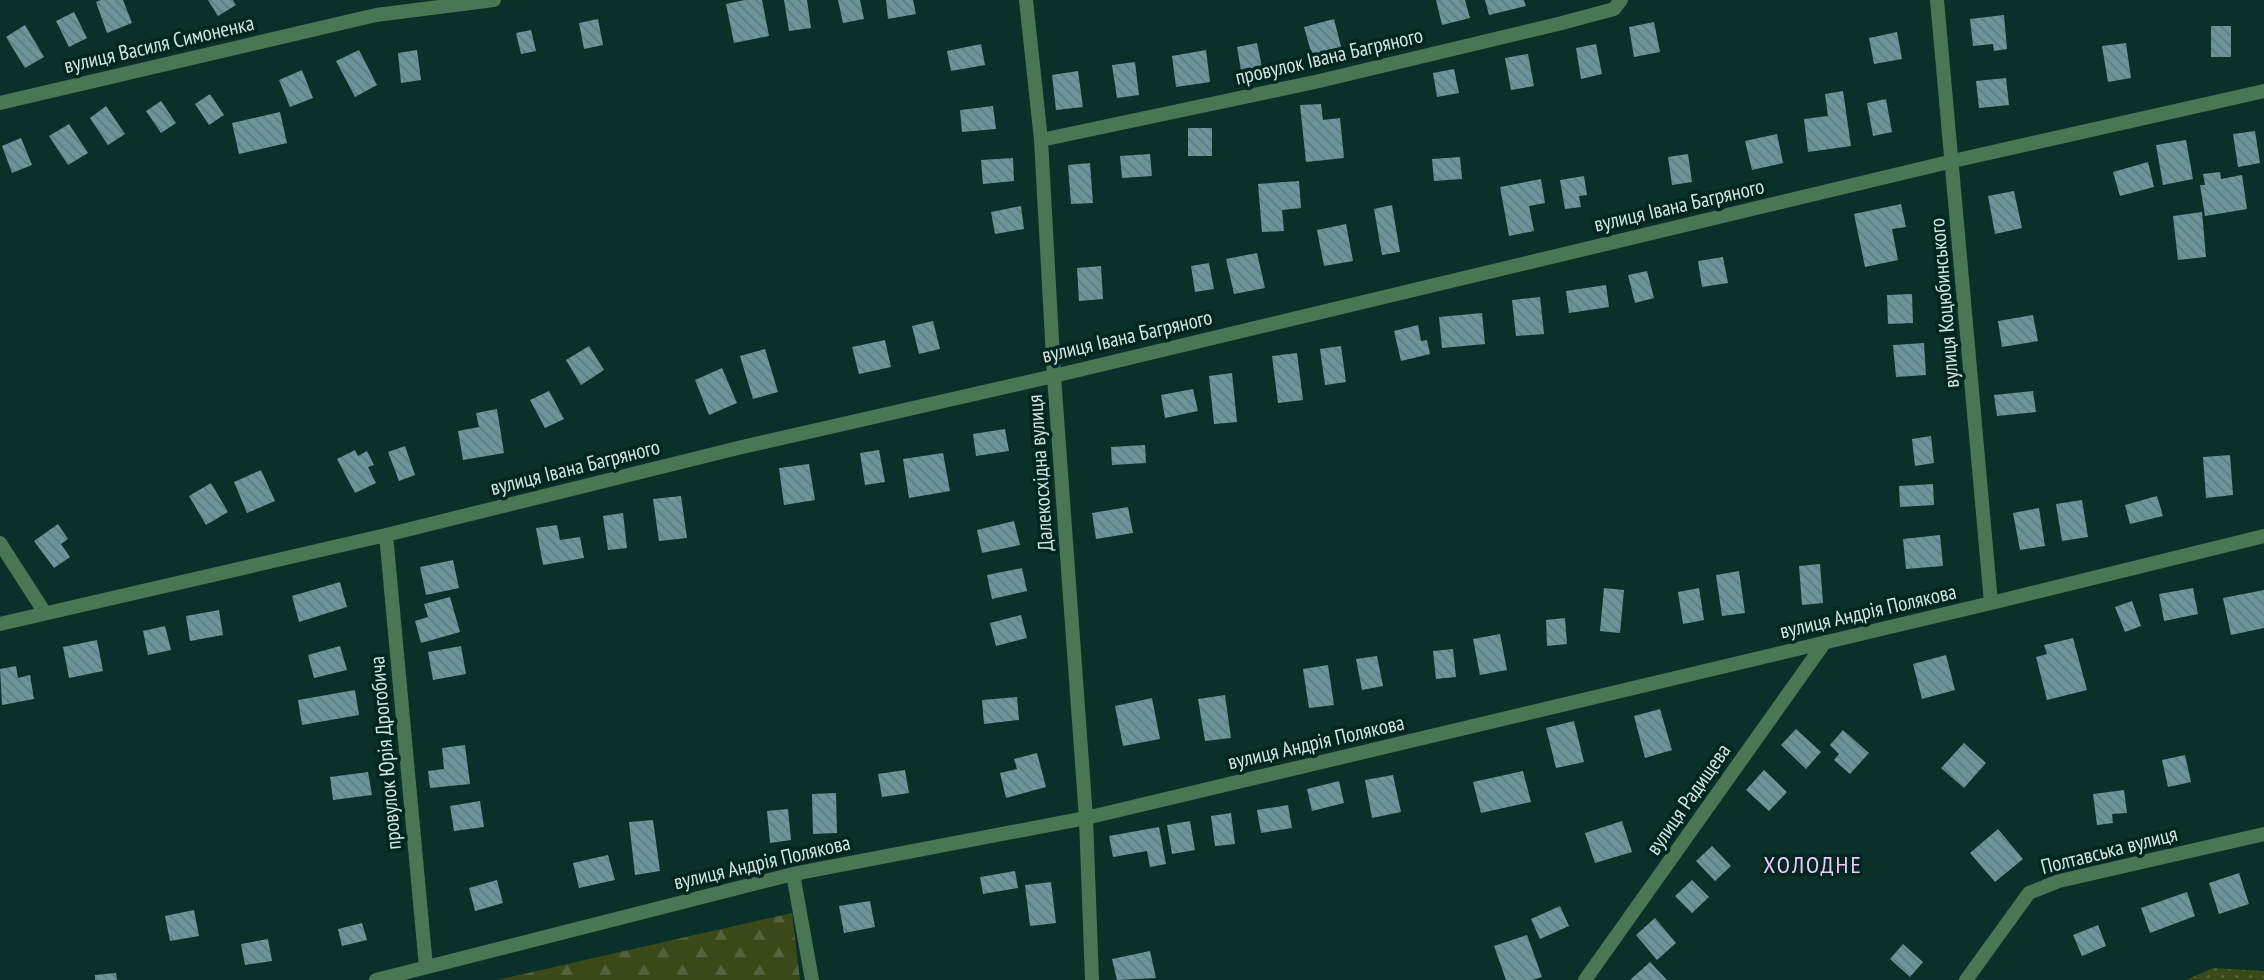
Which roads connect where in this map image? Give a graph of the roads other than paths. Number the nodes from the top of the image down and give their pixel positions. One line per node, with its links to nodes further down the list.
1 (494, 0): 6 (street, вулиця Василя Симоненка)
2 (1026, 0): 7 (street, Далекосхідна вулиця)
3 (1621, 0): 7 (street, провулок Івана Багряного)
4 (1937, 0): 8 (street, вулиця Коцюбинського)
5 (2264, 91): 8 (street, вулиця Івана Багряного)
6 (0, 103)
7 (1041, 140): 9 (street, Далекосхідна вулиця)
8 (1953, 161): 9 (street, вулиця Івана Багряного); 13 (street, вулиця Коцюбинського)
9 (1054, 376): 10 (street, вулиця Івана Багряного); 17 (street, Далекосхідна вулиця)
10 (386, 535): 14 (street, вулиця Івана Багряного); 20 (street, провулок Юрія Дрогобича)
11 (2264, 536): 13 (street, вулиця Андрія Полякова)
12 (0, 543): 14 (street)
13 (1991, 603): 16 (street, вулиця Андрія Полякова)
14 (45, 613): 15 (street, вулиця Івана Багряного)
15 (0, 624)
16 (1825, 642): 17 (street, вулиця Андрія Полякова); 24 (street, вулиця Радищева)
17 (1086, 818): 19 (street, вулиця Андрія Полякова); 23 (street)
18 (2264, 834): 25 (street, Полтавська вулиця)
19 (793, 874): 20 (street, вулиця Андрія Полякова); 22 (street)
20 (426, 967): 21 (street, вулиця Андрія Полякова)
21 (376, 980)
22 (812, 980)
23 (1092, 980)
24 (1585, 980)
25 (1966, 980)

